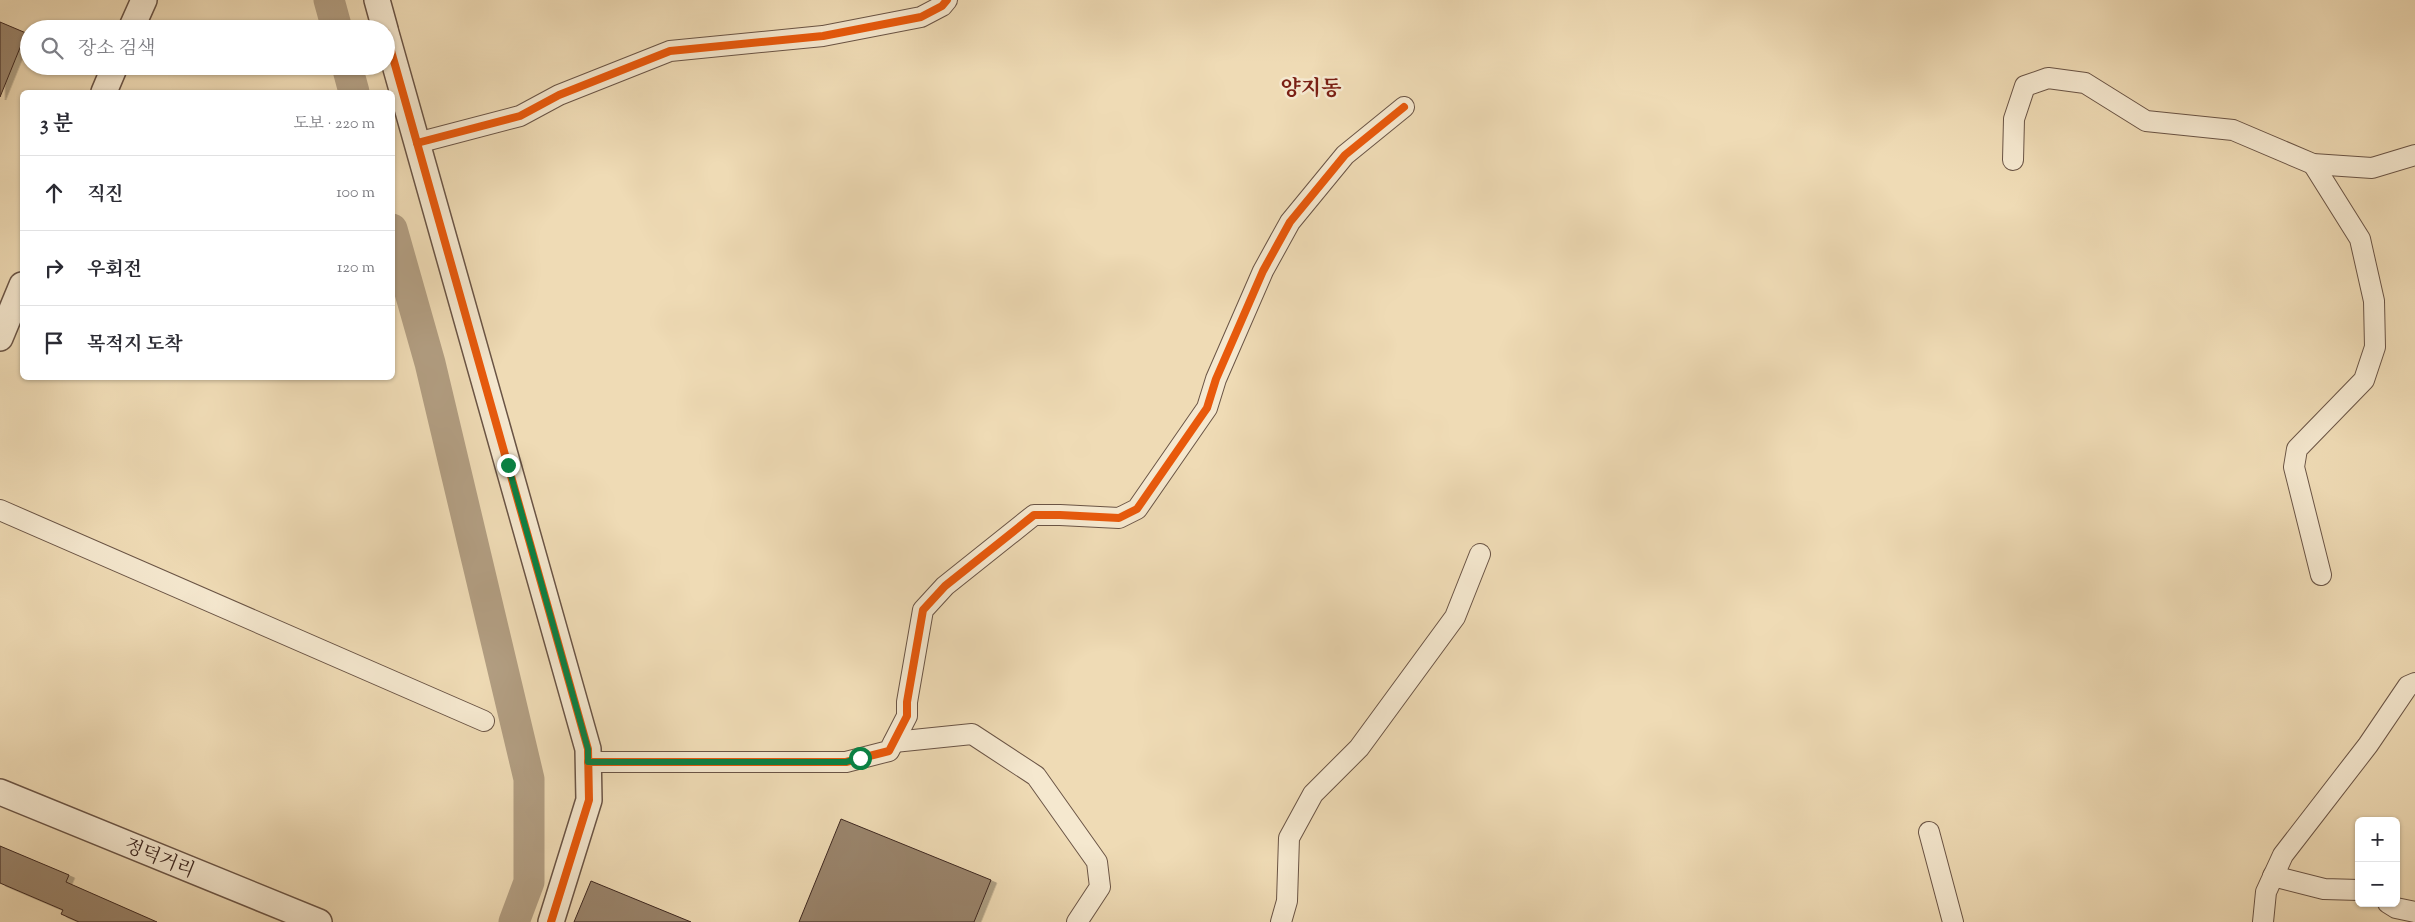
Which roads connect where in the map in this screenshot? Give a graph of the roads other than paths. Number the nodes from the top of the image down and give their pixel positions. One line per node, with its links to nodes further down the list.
1 (144, 0): 4 (street)
2 (377, 0): 5 (street)
3 (947, 0): 10 (street)
4 (135, 20)
5 (383, 20)
6 (395, 65): 10 (street)
7 (111, 75): 8 (street)
8 (105, 90)
9 (1404, 106): 21 (street)
10 (417, 143): 22 (street)
11 (2415, 155): 13 (street)
12 (2013, 160): 13 (street)
13 (2313, 164): 18 (street)
14 (20, 290): 15 (street)
15 (0, 338)
16 (0, 510): 20 (street)
17 (1480, 554): 32 (street)
18 (2320, 575)
19 (2415, 683): 25 (street)
20 (484, 720)
21 (894, 742): 22 (street); 31 (street)
22 (588, 762): 30 (street)
23 (0, 792): 29 (street, 정덕거리)
24 (1929, 832): 33 (street)
25 (2273, 876): 26 (street); 34 (street)
26 (2355, 890)
27 (2394, 907): 28 (street)
28 (2415, 912)
29 (319, 922)
30 (551, 922)
31 (1077, 922)
32 (1281, 922)
33 (1953, 922)
34 (2263, 922)

